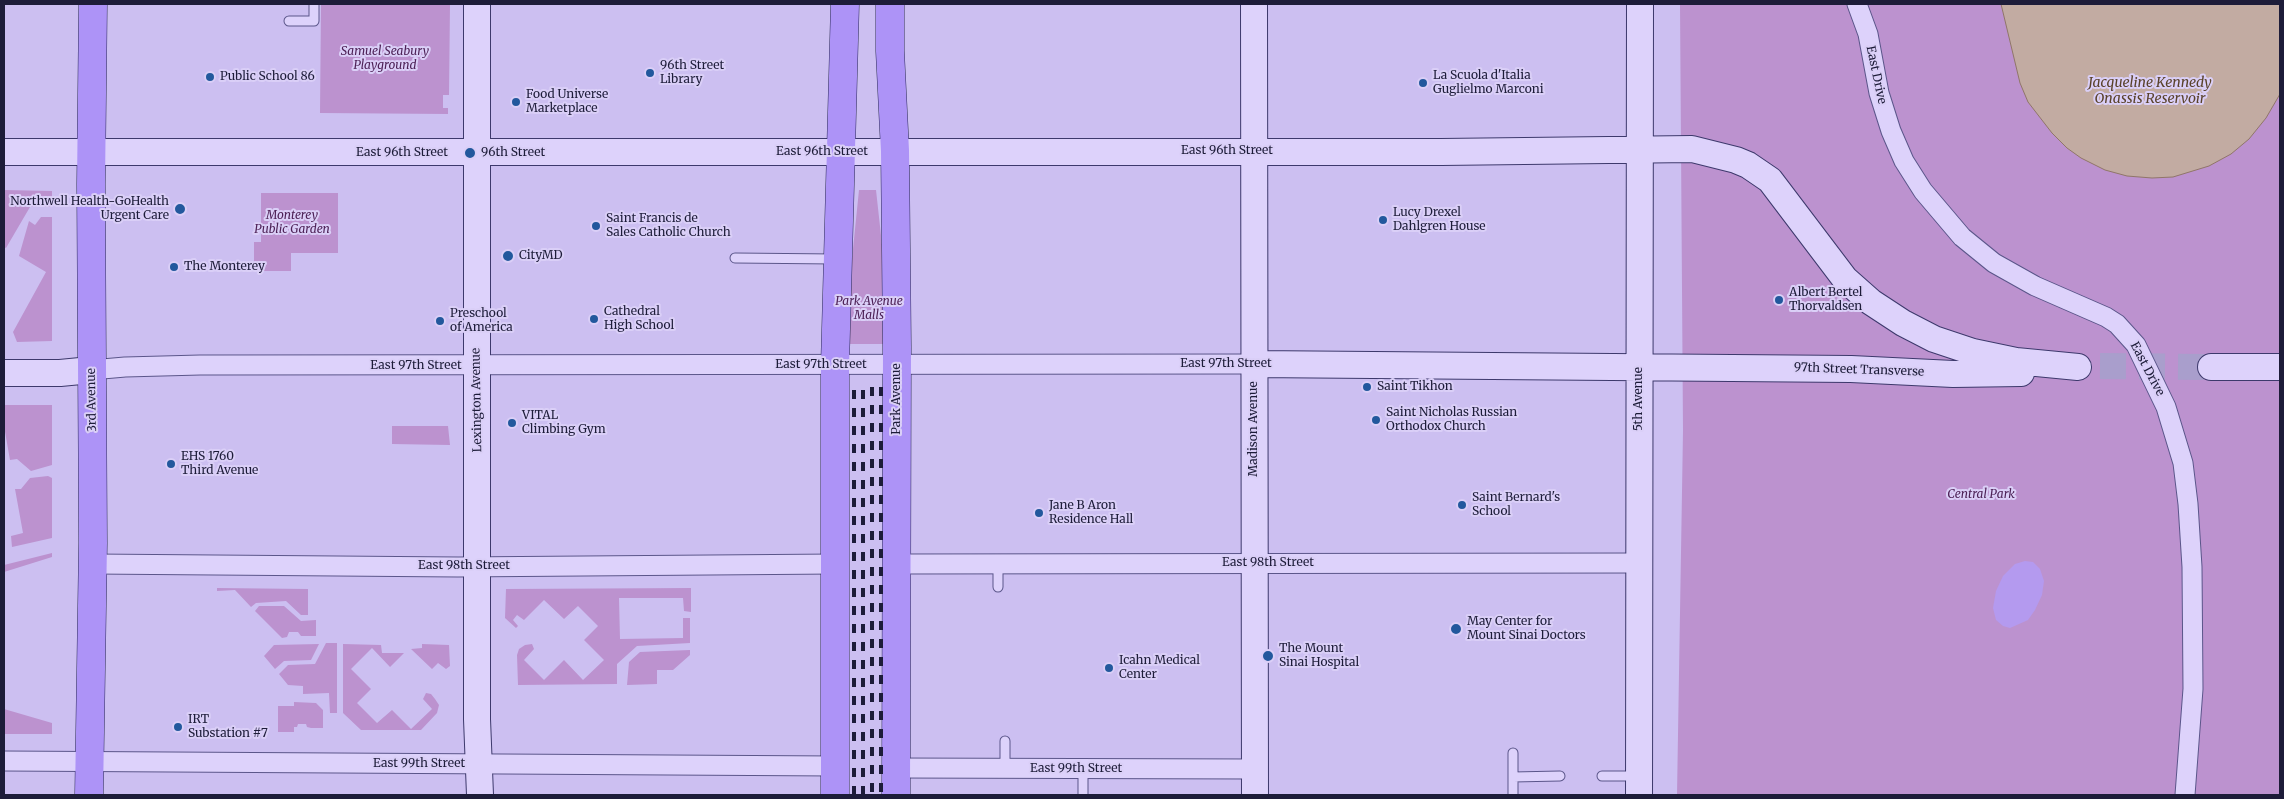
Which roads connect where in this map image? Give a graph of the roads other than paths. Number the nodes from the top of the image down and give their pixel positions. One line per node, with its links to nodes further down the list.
1 (93, 4): 14 (main road, 3rd Avenue)
2 (314, 4): 9 (lane)
3 (478, 4): 15 (main road, Lexington Avenue)
4 (845, 4): 16 (main road)
5 (890, 4): 11 (main road, Park Avenue)
6 (1254, 4): 12 (main road, Madison Avenue)
7 (1640, 4): 10 (main road, 5th Avenue)
8 (1857, 4): 57 (street, East Drive)
9 (289, 22)
10 (1640, 150): 12 (main road, East 96th Street); 23 (main road, 5th Avenue); 23 (main road, 97th Street Transverse)
11 (895, 151): 12 (main road, East 96th Street); 16 (main road, East 96th Street); 21 (main road, Park Avenue)
12 (1254, 151): 19 (main road, Madison Avenue)
13 (4, 152): 14 (main road, East 96th Street)
14 (91, 152): 15 (main road, East 96th Street); 26 (main road, 3rd Avenue)
15 (477, 152): 16 (main road, East 96th Street); 22 (main road, Lexington Avenue)
16 (841, 152): 18 (main road)
17 (735, 258): 18 (lane)
18 (838, 259): 20 (main road)
19 (1254, 364): 21 (street, East 97th Street); 23 (main road, East 97th Street); 28 (main road, Madison Avenue)
20 (835, 365): 21 (street, East 97th Street); 22 (street, East 97th Street); 31 (main road)
21 (896, 365): 32 (main road, Park Avenue)
22 (476, 366): 26 (street, East 97th Street); 34 (main road, Lexington Avenue)
23 (1639, 367): 29 (main road, 5th Avenue)
24 (2211, 367): 25 (main road)
25 (2280, 367)
26 (91, 370): 27 (main road, East 97th Street); 30 (main road, 3rd Avenue)
27 (4, 373)
28 (1254, 563): 29 (street, East 98th Street); 33 (street, East 98th Street); 45 (main road, Madison Avenue)
29 (1639, 563): 49 (main road, 5th Avenue)
30 (93, 564): 34 (street, East 98th Street); 39 (main road, 3rd Avenue)
31 (836, 564): 34 (street, East 98th Street); 41 (main road)
32 (897, 564): 33 (street, East 98th Street); 42 (main road, Park Avenue)
33 (998, 564): 35 (lane)
34 (477, 567): 40 (main road, Lexington Avenue)
35 (998, 587)
36 (1005, 741): 43 (lane)
37 (1513, 753): 48 (lane)
38 (4, 761): 39 (street, East 99th Street)
39 (90, 762): 40 (street, East 99th Street); 50 (main road, 3rd Avenue)
40 (479, 764): 41 (street, East 99th Street); 51 (main road, Lexington Avenue)
41 (835, 766): 52 (main road)
42 (896, 768): 43 (street, East 99th Street); 53 (main road, Park Avenue)
43 (1006, 769): 44 (street, East 99th Street)
44 (1083, 769): 45 (street, East 99th Street); 54 (lane)
45 (1255, 769): 55 (main road, Madison Avenue)
46 (1560, 776): 48 (lane)
47 (1602, 776): 49 (lane)
48 (1513, 777): 56 (lane)
49 (1639, 786)
50 (90, 795)
51 (480, 795)
52 (835, 795)
53 (896, 795)
54 (1083, 795)
55 (1255, 795)
56 (1513, 795)
57 (2185, 795)

